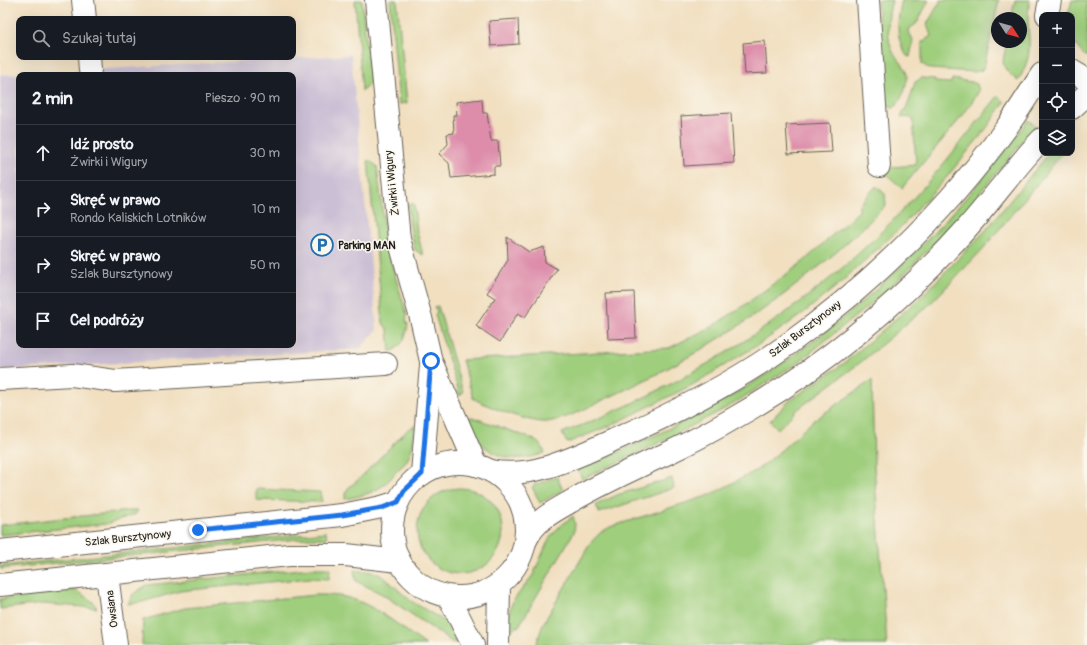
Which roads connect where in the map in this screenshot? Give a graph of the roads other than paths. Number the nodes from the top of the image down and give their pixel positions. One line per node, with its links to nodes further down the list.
1 (83, 0): 6 (main road)
2 (376, 0): 14 (main road, Żwirki i Wigury)
3 (868, 0): 13 (main road)
4 (1050, 0): 5 (main road)
5 (1048, 12)
6 (85, 16)
7 (1075, 73): 9 (main road)
8 (1039, 79): 17 (main road, Szlak Bursztynowy)
9 (1087, 80)
10 (1087, 94): 11 (main road)
11 (1075, 105)
12 (1039, 143): 20 (main road)
13 (879, 166)
14 (431, 361): 17 (main road, Żwirki i Wigury); 18 (main road, Żwirki i Wigury)
15 (386, 364): 16 (main road)
16 (0, 379)
17 (483, 468): 18 (main road); 20 (main road)
18 (422, 474): 19 (main road)
19 (398, 502): 21 (main road, Szlak Bursztynowy); 22 (main road)
20 (526, 540): 25 (main road)
21 (0, 551)
22 (399, 561): 23 (main road); 26 (main road)
23 (107, 574): 24 (main road); 27 (main road, Owsiana)
24 (0, 585)
25 (499, 585): 26 (main road); 29 (main road)
26 (449, 597): 28 (main road)
27 (116, 645)
28 (473, 645)
29 (498, 645)

